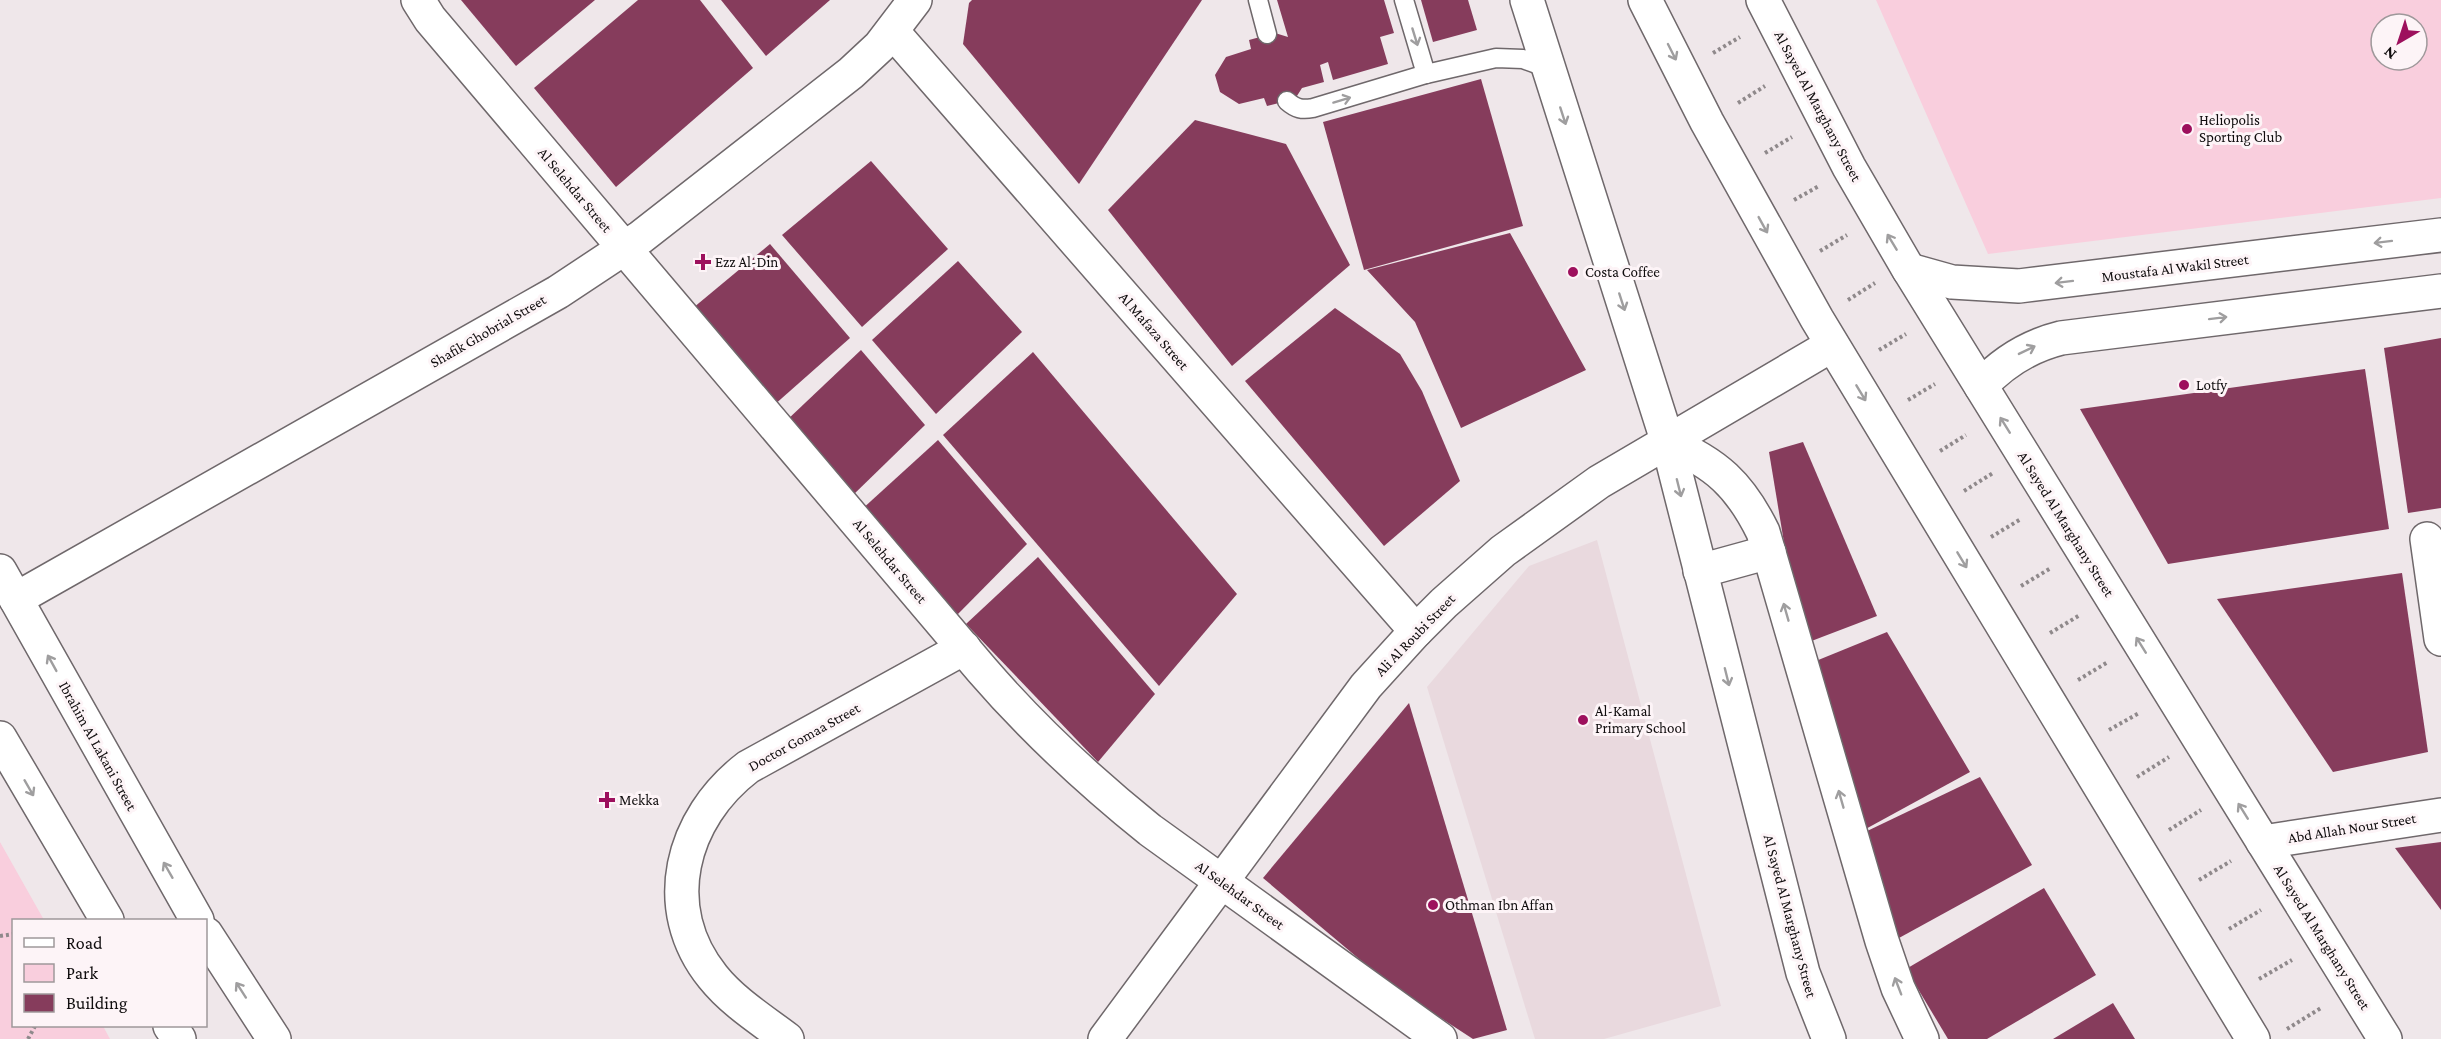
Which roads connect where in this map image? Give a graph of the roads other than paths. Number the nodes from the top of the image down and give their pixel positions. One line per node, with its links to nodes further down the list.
1 (418, 0): 14 (street, Al Selehdar Street)
2 (915, 0): 8 (street, Shafik Ghobrial Street)
3 (1258, 0): 9 (lane)
4 (1404, 0): 11 (lane, one-way to 11)
5 (1527, 0): 10 (street, Al Sayed Al Marghany Street)
6 (1646, 0): 17 (street, one-way to 17)
7 (1767, 9): 15 (street, Al Sayed Al Marghany Street, one-way to 7)
8 (892, 31): 14 (street, Shafik Ghobrial Street); 25 (street, Al Mafaza Street)
9 (1267, 34)
10 (1548, 68): 11 (lane); 19 (street, Al Sayed Al Marghany Street, one-way to 19)
11 (1426, 74): 12 (lane, one-way to 11)
12 (1287, 101)
13 (2441, 235): 15 (street, Moustafa Al Wakil Street, one-way to 15)
14 (625, 249): 24 (street, Shafik Ghobrial Street); 27 (street, Al Selehdar Street)
15 (1908, 268): 18 (street, Al Sayed Al Marghany Street)
16 (2441, 291): 18 (street, one-way to 16)
17 (1832, 344): 19 (street, Ali Al Roubi Street); 35 (street, one-way to 35)
18 (1975, 375): 30 (street, Al Sayed Al Marghany Street, one-way to 18)
19 (1668, 443): 21 (street); 23 (street, Al Sayed Al Marghany Street, one-way to 23); 25 (street, Ali Al Roubi Street)
20 (2427, 539): 26 (street)
21 (1769, 552): 23 (street); 41 (street, one-way to 21)
22 (0, 571): 24 (street, Ibrahim Al Lakani Street)
23 (1700, 571): 40 (street, Al Sayed Al Marghany Street, one-way to 40)
24 (16, 599): 33 (street, Ibrahim Al Lakani Street, one-way to 24)
25 (1416, 631): 31 (street, Ali Al Roubi Street)
26 (2441, 639)
27 (964, 648): 31 (street, Al Selehdar Street); 37 (street, Doctor Gomaa Street)
28 (0, 738): 32 (street, one-way to 32)
29 (2441, 815): 30 (street, Abd Allah Nour Street)
30 (2263, 842): 42 (street, Al Sayed Al Marghany Street)
31 (1221, 881): 38 (street, Ali Al Roubi Street); 39 (street, Al Selehdar Street)
32 (106, 919)
33 (196, 919)
34 (207, 936): 36 (street, one-way to 34)
35 (2266, 1036)
36 (274, 1039)
37 (787, 1039)
38 (1105, 1039)
39 (1440, 1039)
40 (1829, 1039)
41 (1922, 1039)
42 (2385, 1039)

